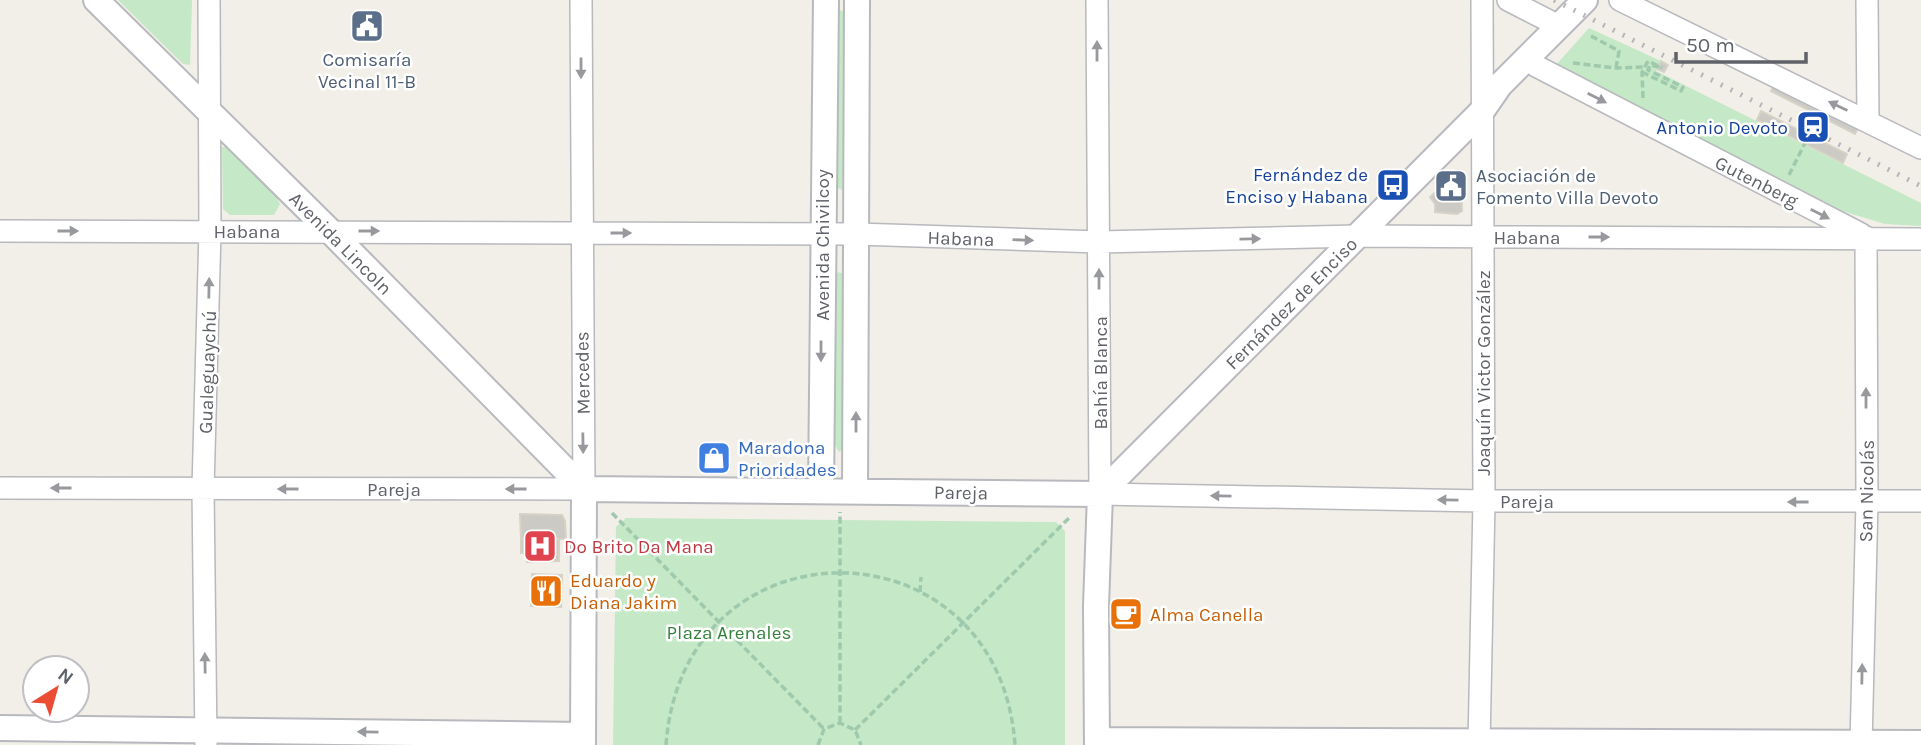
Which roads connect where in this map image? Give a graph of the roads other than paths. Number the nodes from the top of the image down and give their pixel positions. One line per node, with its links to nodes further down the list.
1 (96, 0): 15 (street, Avenida Lincoln)
2 (209, 0): 15 (street, Gualeguaychú)
3 (581, 0): 22 (street, Mercedes, one-way to 22)
4 (825, 0): 23 (street, Avenida Chivilcoy)
5 (857, 0): 24 (street, Avenida Chivilcoy)
6 (1097, 0): 29 (street, Bahía Blanca, one-way to 6)
7 (1482, 0): 16 (street, Joaquín Victor González)
8 (1508, 0): 13 (street)
9 (1585, 0): 13 (street, Fernández de Enciso)
10 (1603, 0): 14 (street, Fernández de Enciso)
11 (1619, 0): 17 (street, one-way to 11)
12 (1867, 0): 17 (street)
13 (1559, 26): 16 (street, Fernández de Enciso)
14 (1536, 66): 16 (street, Fernández de Enciso); 27 (street, Gutenberg, one-way to 27)
15 (208, 110): 20 (street, Gualeguaychú); 21 (street, Avenida Lincoln)
16 (1482, 111): 25 (street, Fernández de Enciso); 26 (street, Joaquín Victor González)
17 (1868, 120): 18 (street)
18 (1921, 148)
19 (0, 230): 20 (street, Habana, one-way to 20)
20 (210, 231): 21 (street, Habana); 31 (street, Gualeguaychú, one-way to 20)
21 (330, 231): 22 (street, Habana, one-way to 22); 32 (street, Avenida Lincoln)
22 (580, 233): 23 (street, Habana, one-way to 23); 32 (street, Mercedes, one-way to 32)
23 (821, 234): 24 (street, Habana); 34 (street, Avenida Chivilcoy, one-way to 34)
24 (857, 234): 29 (street, Habana, one-way to 29); 33 (street, Avenida Chivilcoy, one-way to 24)
25 (1357, 236): 26 (street, Habana); 29 (street, Habana, one-way to 25); 35 (street, Fernández de Enciso)
26 (1482, 237): 27 (street, Habana, one-way to 27); 36 (street, Joaquín Victor González)
27 (1866, 237): 28 (street, Habana); 38 (street, San Nicolás, one-way to 27)
28 (1921, 239)
29 (1099, 243): 35 (street, Bahía Blanca, one-way to 29)
30 (0, 488): 31 (street, Pareja, one-way to 30)
31 (203, 489): 32 (street, Pareja, one-way to 31); 40 (street, Gualeguaychú, one-way to 31)
32 (584, 489): 34 (street, Pareja); 41 (street, Mercedes)
33 (855, 490): 34 (street, Pareja); 35 (street, Pareja)
34 (821, 491)
35 (1100, 494): 36 (street, Pareja, one-way to 35); 42 (street, Bahía Blanca)
36 (1484, 501): 38 (street, Pareja, one-way to 36); 44 (street, Joaquín Victor González)
37 (1921, 501): 38 (street, Pareja)
38 (1867, 502): 45 (street, San Nicolás, one-way to 38)
39 (0, 728): 40 (street)
40 (206, 738): 41 (street, one-way to 40)
41 (583, 740)
42 (1097, 743): 44 (street)
43 (1921, 743): 45 (street)
44 (1479, 744): 45 (street)
45 (1861, 744)

